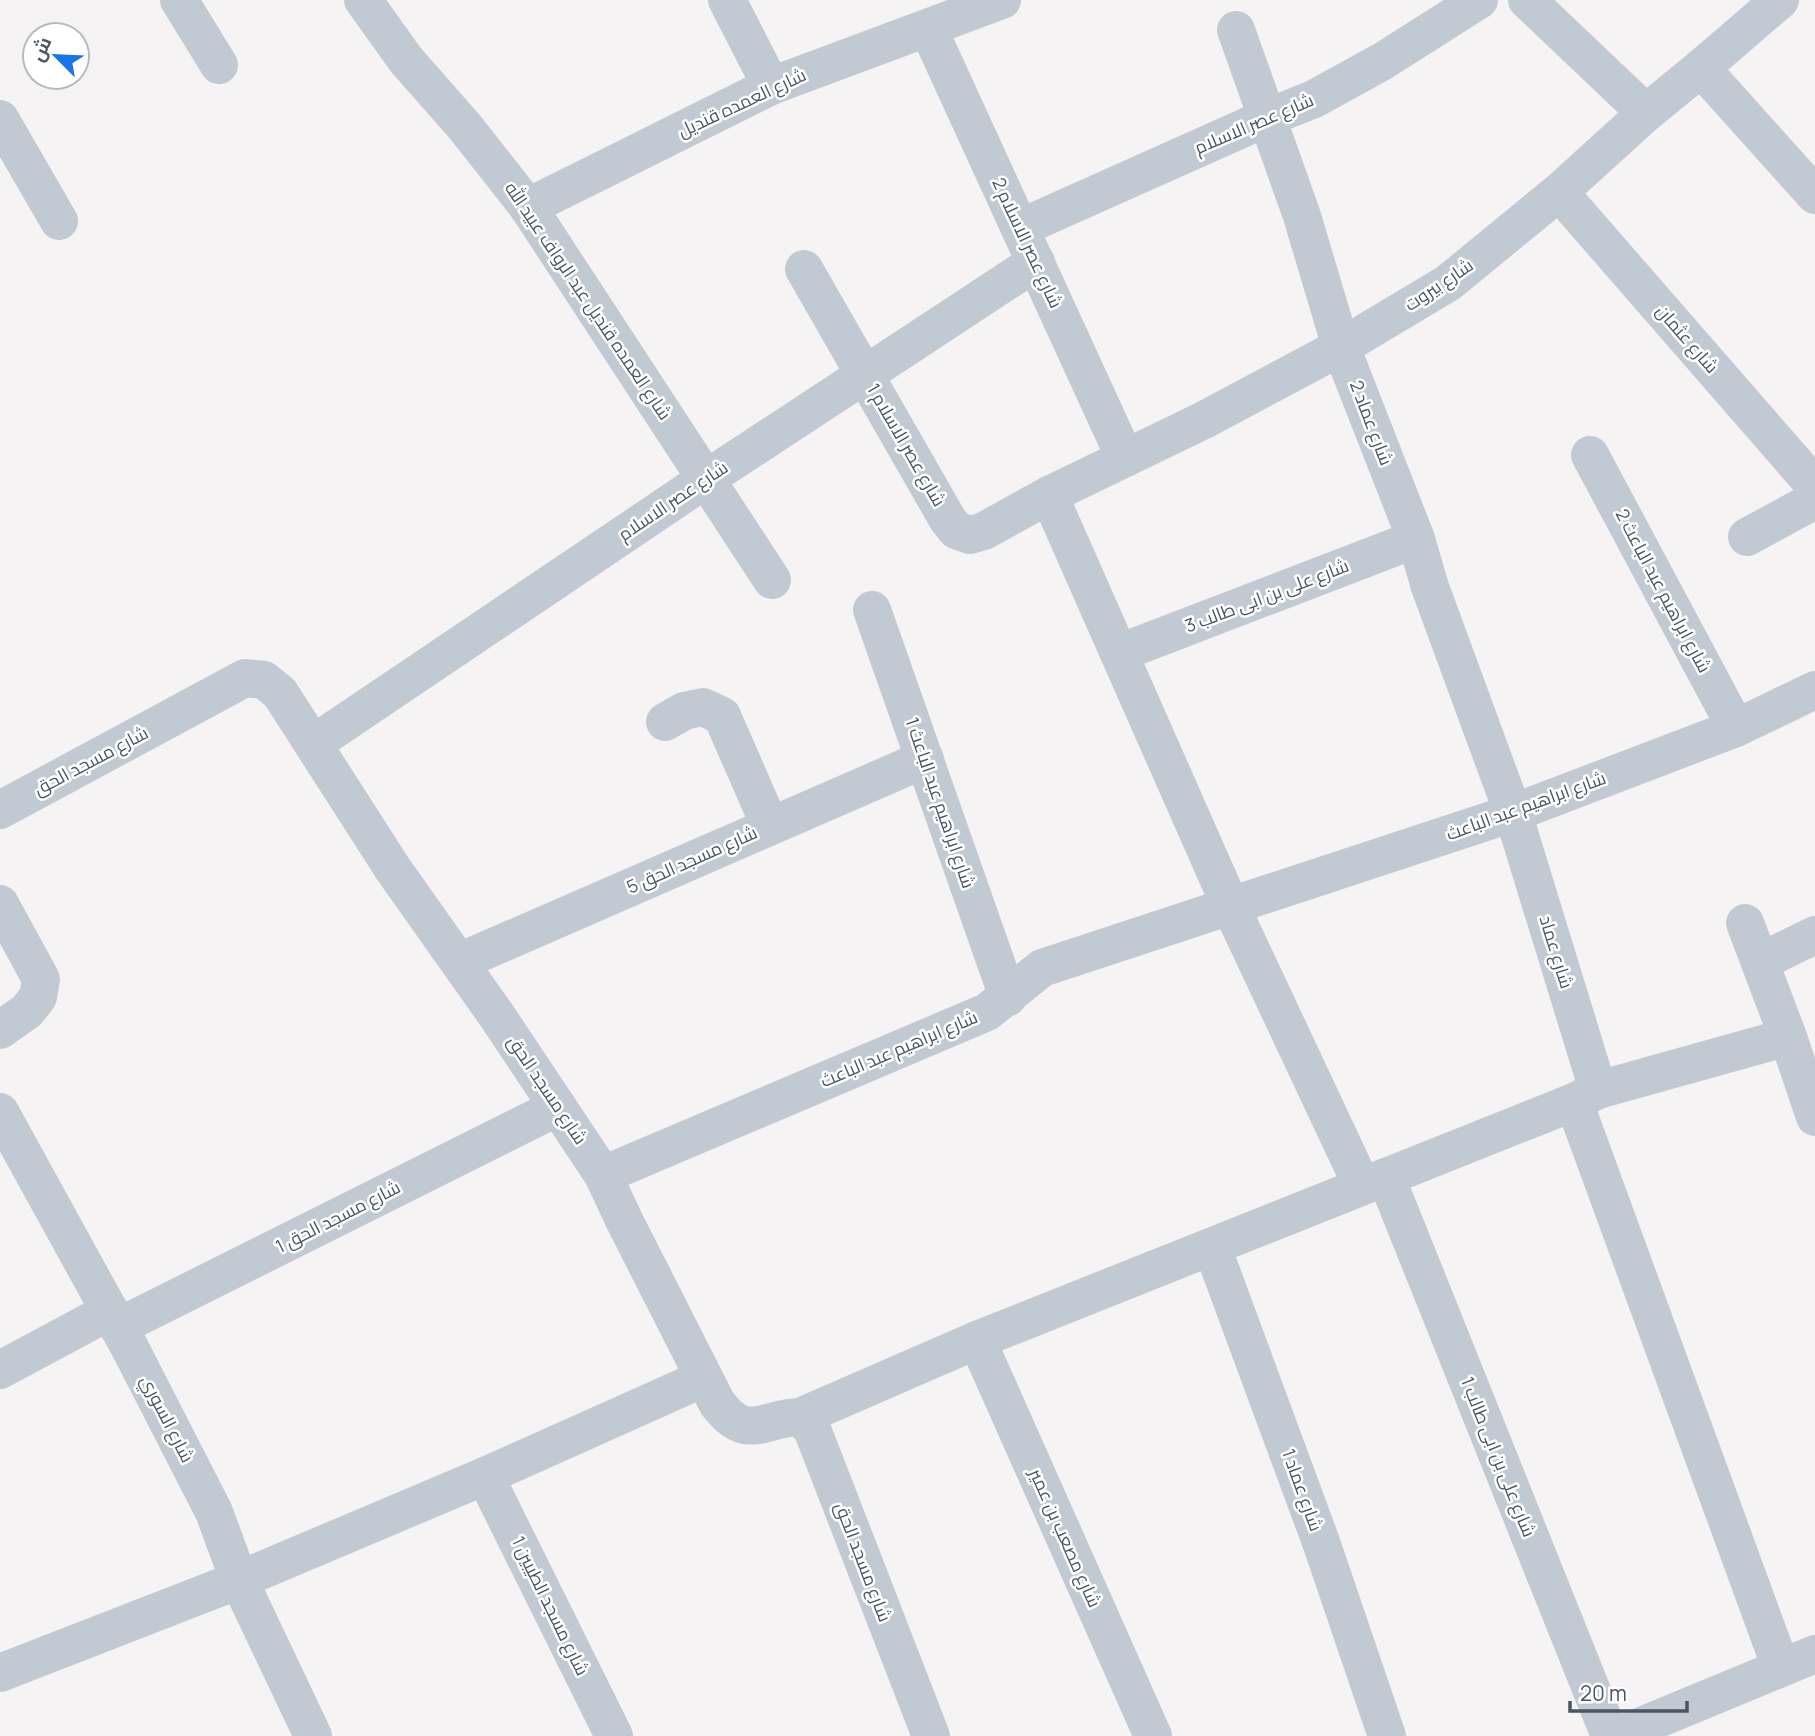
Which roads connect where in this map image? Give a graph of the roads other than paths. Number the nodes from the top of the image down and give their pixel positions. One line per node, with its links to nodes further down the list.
1 (179, 0): 10 (street)
2 (363, 0): 18 (street, شارع العمده قنديل عبد الرواف عبيد الله)
3 (727, 0): 12 (street)
4 (1002, 0): 8 (street, شارع العمده قنديل)
5 (1479, 0): 15 (street, شارع عصر الاسلام)
6 (1527, 0): 13 (street)
7 (1780, 0): 11 (street, شارع بيروت)
8 (928, 28): 12 (street, شارع العمده قنديل); 20 (street, شارع عصر الاسلام 2)
9 (1236, 30): 15 (street, شارع عماد 2)
10 (219, 65)
11 (1701, 68): 13 (street, شارع بيروت); 17 (street)
12 (771, 86): 18 (street, شارع العمده قنديل)
13 (1646, 113): 16 (street, شارع بيروت)
14 (0, 118): 19 (street)
15 (1266, 118): 20 (street, شارع عصر الاسلام); 23 (street, شارع عماد 2)
16 (1559, 192): 23 (street, شارع بيروت); 28 (street, شارع عثمان)
17 (1815, 195)
18 (528, 207): 27 (street, شارع العمده قنديل عبد الرواف عبيد الله)
19 (59, 222)
20 (1020, 228): 21 (street, شارع عصر الاسلام 2)
21 (1036, 262): 24 (street, شارع عصر الاسلام); 26 (street, شارع عصر الاسلام 2)
22 (804, 269): 24 (street, شارع عصر الاسلام 1)
23 (1341, 347): 26 (street, شارع بيروت); 32 (street, شارع عماد 2)
24 (865, 375): 27 (street, شارع عصر الاسلام); 29 (street, شارع عصر الاسلام 1)
25 (1590, 454): 38 (street, شارع ابراهيم عبد الباعث 2)
26 (1125, 458): 29 (street, شارع بيروت)
27 (706, 479): 33 (street, شارع العمده قنديل عبد الرواف عبيد الله); 39 (street, شارع عصر الاسلام)
28 (1815, 486)
29 (1049, 495): 35 (street)
30 (1815, 500): 31 (street)
31 (1747, 537)
32 (1416, 538): 35 (street, شارع على بن ابى طالب 3); 42 (street, شارع عماد 2)
33 (772, 580)
34 (872, 610): 40 (street, شارع ابراهيم عبد الباعث 1)
35 (1119, 653): 45 (street)
36 (1815, 690): 38 (street, شارع ابراهيم عبد الباعث)
37 (665, 722): 43 (street)
38 (1736, 729): 42 (street, شارع ابراهيم عبد الباعث)
39 (313, 744): 41 (street, شارع مسجد الحق); 48 (street, شارع مسجد الحق)
40 (925, 759): 43 (street, شارع مسجد الحق 5); 50 (street, شارع ابراهيم عبد الباعث 1)
41 (0, 810)
42 (1513, 813): 45 (street, شارع ابراهيم عبد الباعث); 53 (street, شارع عماد)
43 (770, 826): 48 (street, شارع مسجد الحق 5)
44 (0, 904): 51 (street)
45 (1230, 905): 50 (street, شارع ابراهيم عبد الباعث); 58 (street)
46 (1745, 923): 49 (street)
47 (1815, 935): 49 (street)
48 (459, 962): 54 (street, شارع مسجد الحق)
49 (1759, 962): 52 (street)
50 (1009, 997): 57 (street, شارع ابراهيم عبد الباعث)
51 (0, 1030)
52 (1788, 1037): 53 (street); 56 (street)
53 (1586, 1096): 58 (street); 67 (street, شارع عماد)
54 (558, 1107): 57 (street, شارع مسجد الحق); 60 (street, شارع مسجد الحق 1)
55 (0, 1112): 60 (street, شارع السوري)
56 (1815, 1117)
57 (603, 1175): 63 (street, شارع مسجد الحق)
58 (1374, 1182): 59 (street); 74 (street, شارع على بن ابى طالب 1)
59 (1212, 1247): 61 (street); 73 (street, شارع عماد 1)
60 (114, 1319): 62 (street, شارع مسجد الحق 1); 66 (street, شارع السوري)
61 (977, 1340): 64 (street); 72 (street, شارع مصعب بن عمير)
62 (0, 1370)
63 (704, 1378): 64 (street, شارع مسجد الحق); 65 (street)
64 (800, 1418): 71 (street, شارع مسجد الحق)
65 (485, 1476): 66 (street); 70 (street, شارع مسجد الطيبين 1)
66 (239, 1580): 68 (street); 69 (street, شارع السوري)
67 (1798, 1661): 75 (street)
68 (0, 1673)
69 (313, 1736)
70 (614, 1736)
71 (931, 1736)
72 (1153, 1736)
73 (1387, 1736)
74 (1610, 1736)
75 (1617, 1736)

